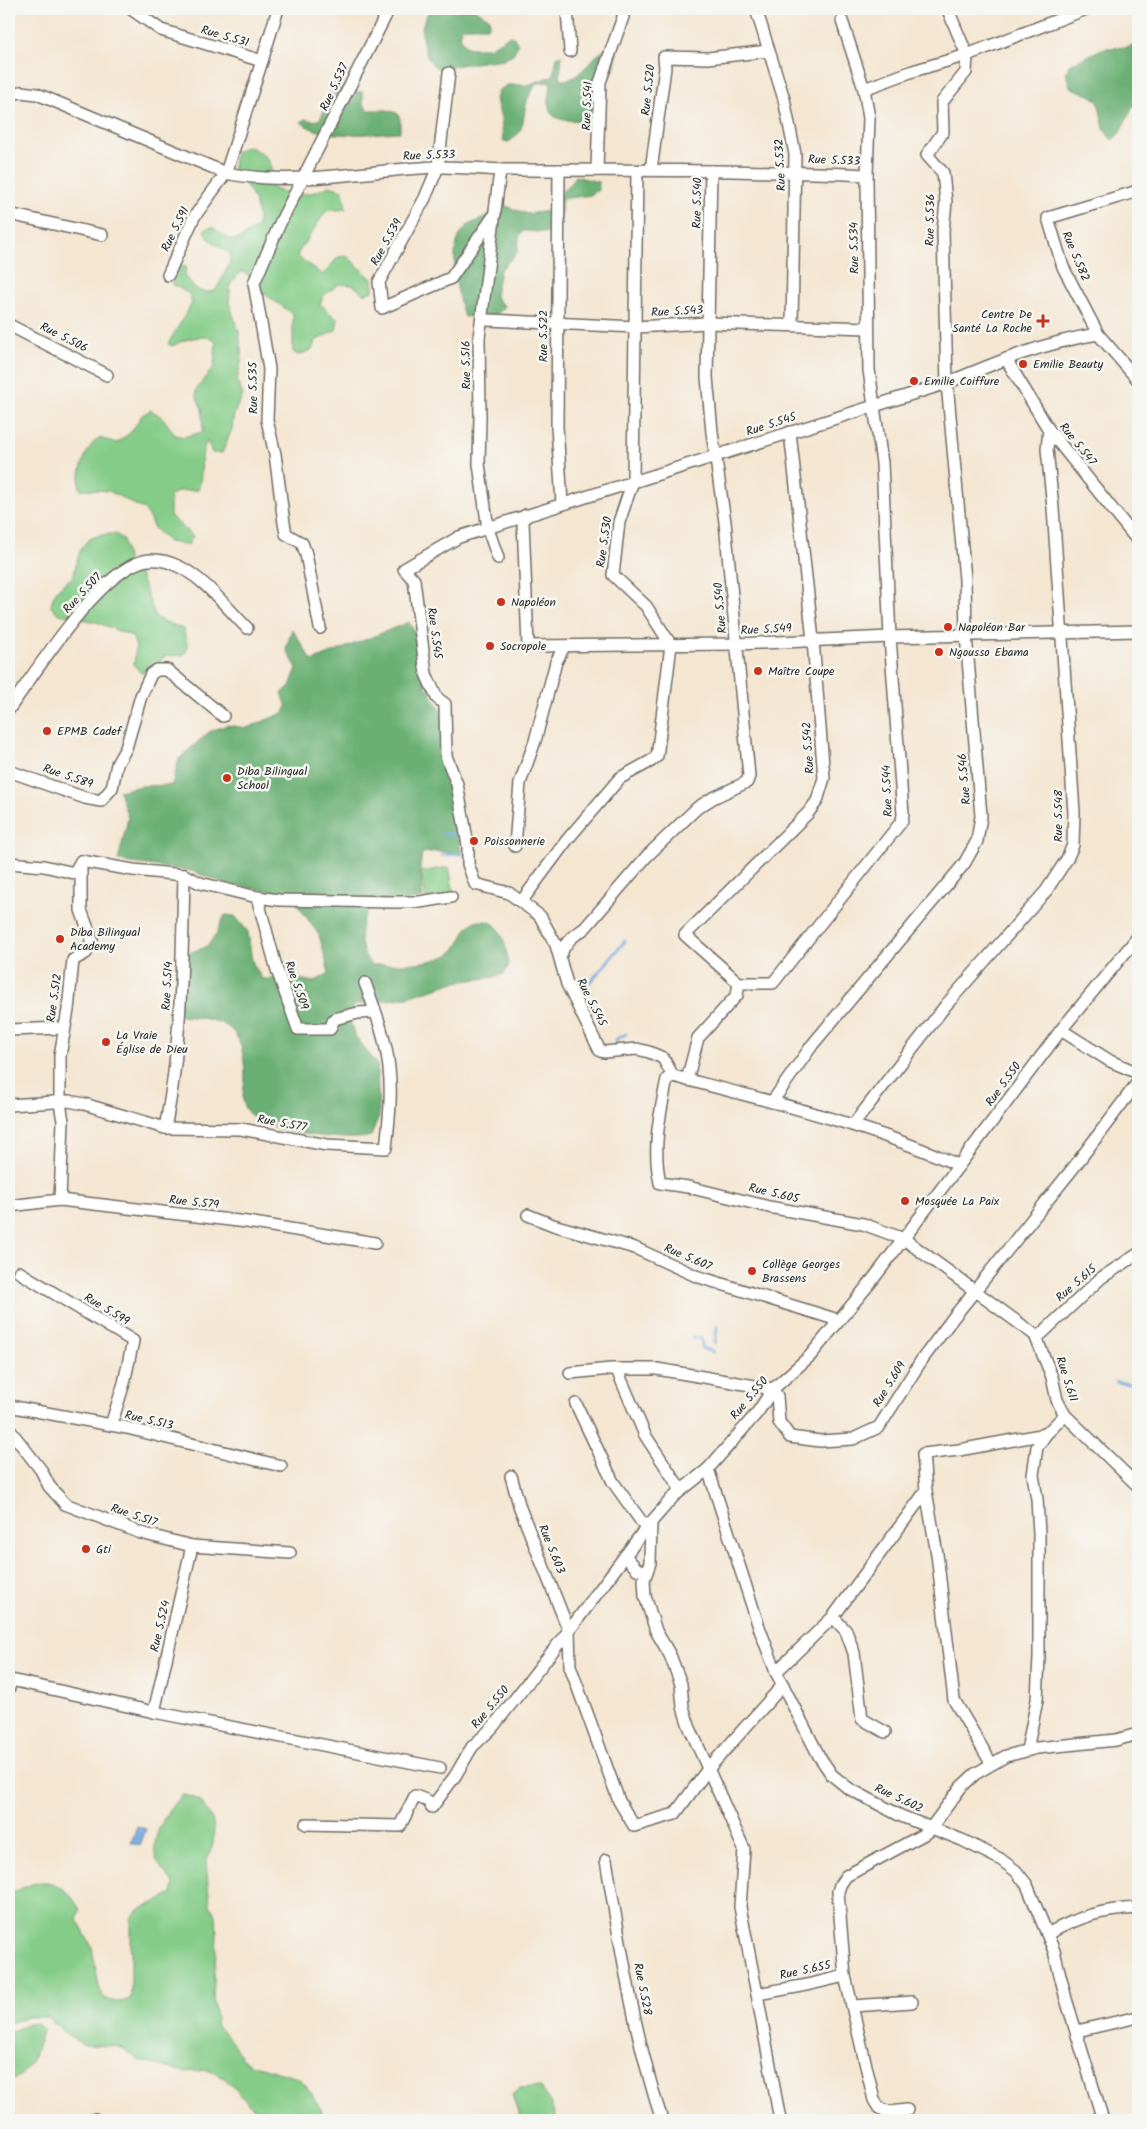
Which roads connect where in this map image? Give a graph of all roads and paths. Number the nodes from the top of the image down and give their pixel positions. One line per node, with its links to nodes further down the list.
1 (131, 9): 13 (street, Rue 5.531)
2 (278, 9): 13 (street)
3 (389, 9): 27 (street, Rue 5.537)
4 (567, 9): 11 (street)
5 (756, 9): 10 (street, Rue 5.532)
6 (950, 9): 12 (street)
7 (1086, 9): 12 (street)
8 (623, 17): 19 (street, Rue 5.541)
9 (842, 21): 15 (street, Rue 5.534)
10 (768, 51): 20 (street, Rue 5.520); 25 (street, Rue 5.532)
11 (570, 52)
12 (967, 55): 15 (street); 44 (street, Rue 5.536)
13 (262, 61): 24 (street)
14 (449, 73): 17 (street, Rue 5.539)
15 (864, 89): 26 (street, Rue 5.534)
16 (9, 95): 24 (street, Rue 5.533)
17 (438, 167): 21 (street, Rue 5.533); 27 (street, Rue 5.533); 30 (street, Rue 5.539)
18 (559, 170): 19 (street, Rue 5.533); 21 (street, Rue 5.533); 37 (street, Rue 5.522)
19 (598, 170): 22 (street, Rue 5.533)
20 (651, 170): 22 (street, Rue 5.533); 23 (street, Rue 5.533)
21 (500, 171): 30 (street, Rue 5.516)
22 (637, 171): 38 (street, Rue 5.530)
23 (712, 171): 25 (street, Rue 5.533); 34 (street, Rue 5.540)
24 (226, 172): 27 (street, Rue 5.533); 32 (street, Rue 5.591)
25 (796, 172): 26 (street, Rue 5.533); 35 (street, Rue 5.532)
26 (866, 175): 39 (street, Rue 5.534)
27 (306, 177): 56 (street, Rue 5.535)
28 (1138, 191): 40 (street, Rue 5.582)
29 (9, 214): 31 (street)
30 (495, 214): 52 (street, Rue 5.516)
31 (102, 235)
32 (168, 275)
33 (487, 320): 37 (street, Rue 5.543)
34 (707, 323): 35 (street, Rue 5.543); 38 (street, Rue 5.543); 48 (street, Rue 5.540)
35 (792, 324): 39 (street, Rue 5.543)
36 (9, 325): 42 (street, Rue 5.506)
37 (557, 325): 38 (street, Rue 5.543); 50 (street, Rue 5.522)
38 (636, 327): 49 (street, Rue 5.530)
39 (868, 328): 45 (street, Rue 5.534)
40 (1098, 334): 41 (street, Rue 5.545); 43 (street)
41 (1006, 359): 44 (street, Rue 5.545); 46 (street, Rue 5.547)
42 (107, 375)
43 (1138, 380)
44 (947, 383): 45 (street, Rue 5.545); 59 (street, Rue 5.546)
45 (873, 406): 47 (street, Rue 5.545); 60 (street, Rue 5.544)
46 (1049, 430): 53 (street, Rue 5.547); 58 (street, Rue 5.548)
47 (790, 432): 48 (street, Rue 5.545); 61 (street, Rue 5.542)
48 (717, 456): 49 (street, Rue 5.545); 62 (street, Rue 5.540)
49 (633, 481): 50 (street, Rue 5.545); 63 (street, Rue 5.530)
50 (562, 503): 51 (street, Rue 5.545)
51 (526, 515): 52 (street, Rue 5.545); 64 (street, Rue 5.549)
52 (488, 529): 54 (street, Rue 5.516); 74 (street, Rue 5.545)
53 (1138, 541)
54 (498, 558)
55 (247, 628): 65 (street, Rue 5.507)
56 (320, 628)
57 (1138, 631): 58 (street, Rue 5.549)
58 (1062, 634): 59 (street, Rue 5.549); 90 (street, Rue 5.548)
59 (966, 635): 60 (street, Rue 5.549); 88 (street, Rue 5.546)
60 (890, 637): 61 (street, Rue 5.549); 78 (street, Rue 5.544)
61 (813, 640): 62 (street, Rue 5.549); 78 (street, Rue 5.542)
62 (737, 644): 63 (street, Rue 5.549); 76 (street, Rue 5.540)
63 (671, 645): 64 (street, Rue 5.549); 74 (street)
64 (564, 647): 68 (street)
65 (9, 709)
66 (223, 716): 67 (street, Rue 5.589)
67 (9, 771)
68 (515, 846)
69 (81, 861): 70 (street); 71 (street); 80 (street, Rue 5.512)
70 (9, 863)
71 (184, 874): 73 (street); 91 (street, Rue 5.514)
72 (451, 896): 73 (street)
73 (257, 897): 79 (street, Rue 5.509)
74 (522, 902): 76 (street, Rue 5.545)
75 (1138, 938): 82 (street, Rue 5.550)
76 (560, 957): 84 (street, Rue 5.545)
77 (365, 983): 79 (street, Rue 5.577)
78 (739, 983): 85 (street)
79 (375, 1012): 91 (street, Rue 5.577)
80 (64, 1028): 81 (street); 87 (street, Rue 5.512)
81 (9, 1030)
82 (1061, 1030): 83 (street); 92 (street, Rue 5.550)
83 (1138, 1074)
84 (673, 1076): 85 (street); 96 (street, Rue 5.605)
85 (687, 1080): 88 (street)
86 (1138, 1082): 100 (street, Rue 5.609)
87 (60, 1102): 89 (street, Rue 5.577); 91 (street, Rue 5.577); 93 (street, Rue 5.512)
88 (772, 1102): 90 (street)
89 (9, 1105)
90 (852, 1125): 92 (street)
91 (165, 1128)
92 (958, 1165): 96 (street, Rue 5.550)
93 (60, 1200): 94 (street, Rue 5.579); 97 (street, Rue 5.579)
94 (9, 1206)
95 (528, 1214): 101 (street, Rue 5.607)
96 (904, 1239): 100 (street, Rue 5.605); 101 (street, Rue 5.550)
97 (376, 1243)
98 (1138, 1254): 102 (street, Rue 5.615)
99 (19, 1272): 109 (street, Rue 5.599)
100 (976, 1291): 102 (street, Rue 5.611); 105 (street, Rue 5.609)
101 (838, 1320): 105 (street, Rue 5.550)
102 (1037, 1338): 108 (street, Rue 5.611)
103 (617, 1370): 104 (street); 105 (street); 116 (street)
104 (570, 1373)
105 (773, 1389): 113 (street, Rue 5.550)
106 (576, 1404): 118 (street)
107 (9, 1406): 109 (street, Rue 5.513)
108 (1065, 1415): 111 (street, Rue 5.611); 115 (street)
109 (111, 1425): 112 (street, Rue 5.513)
110 (9, 1429): 119 (street, Rue 5.517)
111 (1046, 1434): 117 (street); 131 (street)
112 (281, 1466)
113 (708, 1469): 116 (street, Rue 5.550); 125 (street, Rue 5.602)
114 (511, 1476): 124 (street, Rue 5.603)
115 (1138, 1486)
116 (681, 1490): 118 (street, Rue 5.550)
117 (926, 1491): 123 (street); 132 (street)
118 (648, 1525): 121 (street, Rue 5.550); 122 (street)
119 (192, 1546): 120 (street, Rue 5.517); 128 (street, Rue 5.524)
120 (290, 1553)
121 (625, 1556): 122 (street); 124 (street, Rue 5.550)
122 (646, 1572): 134 (street)
123 (833, 1617): 125 (street); 129 (street)
124 (569, 1631): 134 (street); 135 (street, Rue 5.550)
125 (776, 1672): 126 (street, Rue 5.602)
126 (782, 1685): 134 (street); 136 (street, Rue 5.602)
127 (9, 1688): 128 (street)
128 (154, 1712): 133 (street)
129 (885, 1732)
130 (1138, 1734): 131 (street)
131 (1027, 1750): 132 (street)
132 (991, 1764): 136 (street)
133 (440, 1768)
134 (708, 1769): 141 (street)
135 (306, 1824)
136 (933, 1828): 139 (street, Rue 5.602); 140 (street, Rue 5.655)
137 (606, 1860): 147 (street, Rue 5.528)
138 (1138, 1908): 139 (street)
139 (1047, 1934): 145 (street, Rue 5.602)
140 (846, 1976): 141 (street, Rue 5.655); 143 (street)
141 (757, 1994): 148 (street)
142 (912, 2002): 143 (street)
143 (853, 2006): 146 (street)
144 (1138, 2017): 145 (street)
145 (1076, 2031): 149 (street, Rue 5.602)
146 (907, 2110)
147 (662, 2120)
148 (780, 2120)
149 (1103, 2120)

